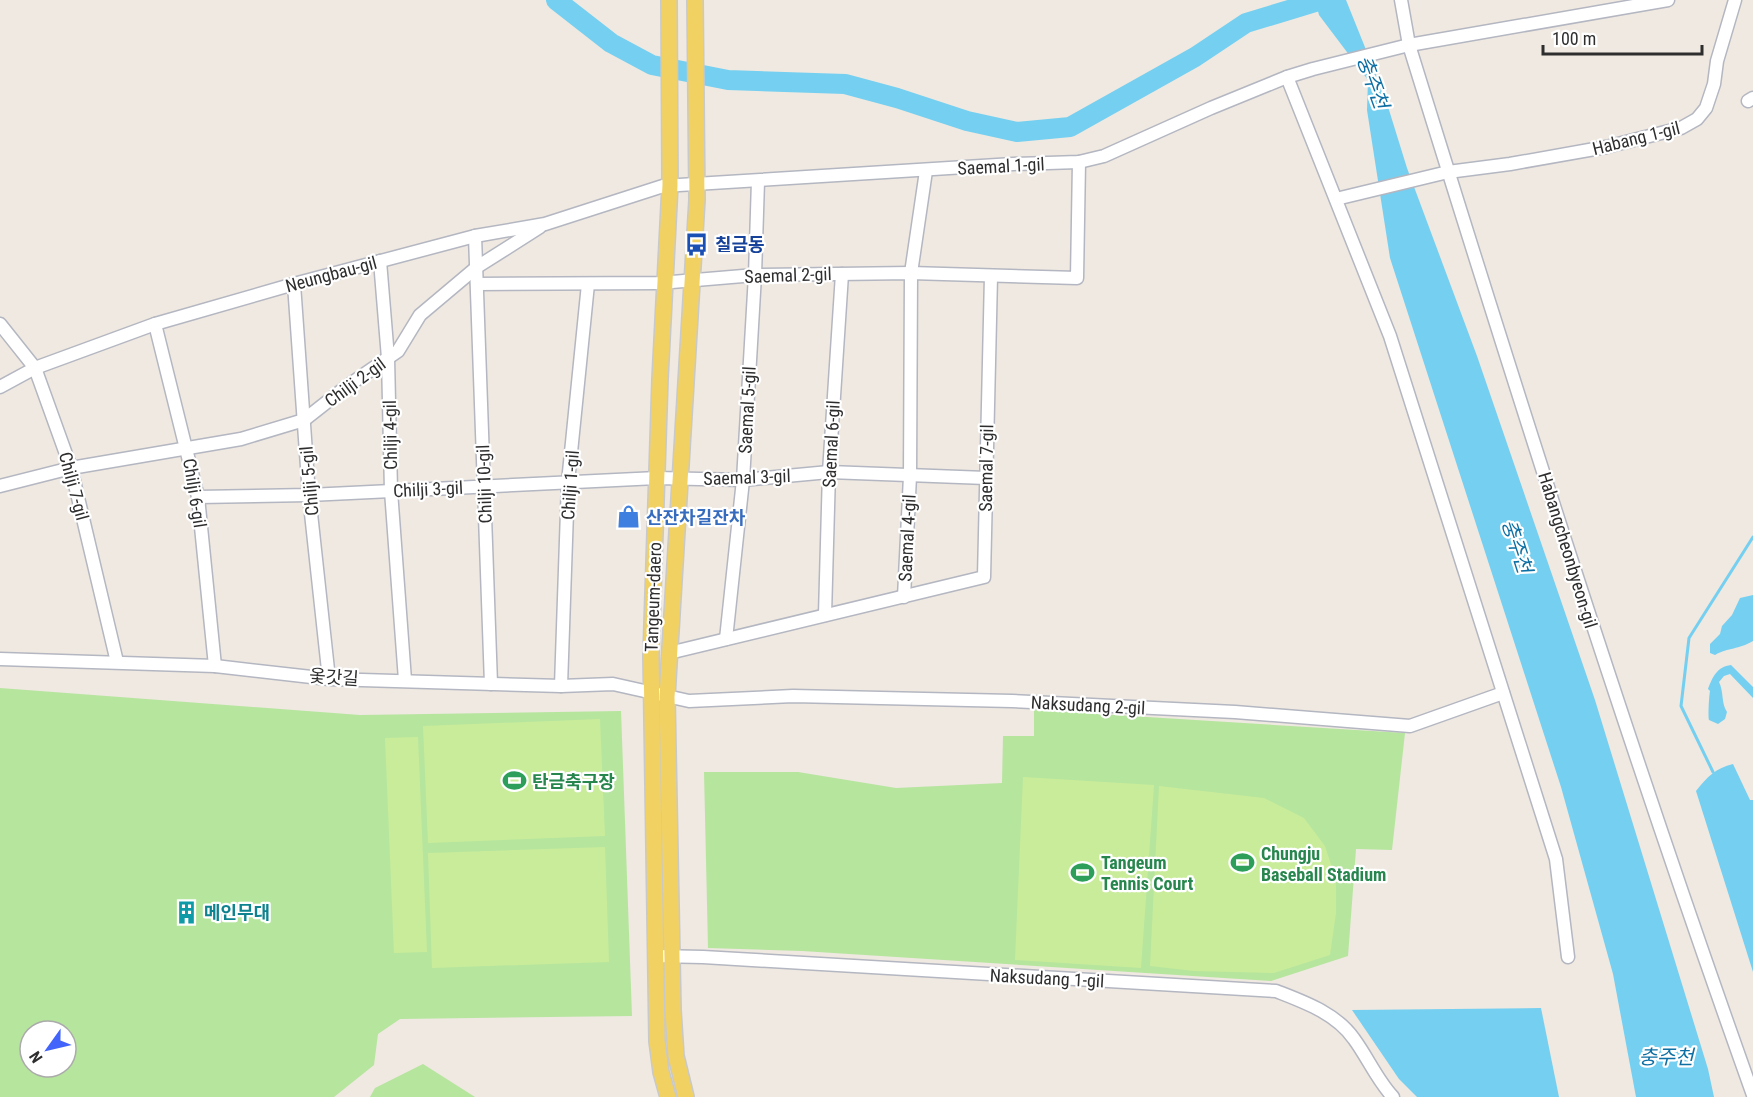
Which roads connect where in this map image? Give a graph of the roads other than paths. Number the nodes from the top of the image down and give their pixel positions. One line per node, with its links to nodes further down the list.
1 (1401, 0): 6 (street, Habangcheonbyeon-gil)
2 (1668, 0): 6 (street, Saemal 1-gil)
3 (1735, 0): 10 (street, Habang 1-gil)
4 (695, 7): 12 (main road, Tangeum-daero)
5 (669, 8): 13 (main road, Tangeum-daero)
6 (1409, 45): 7 (street, Saemal 1-gil); 10 (street, Habangcheonbyeon-gil)
7 (1287, 77): 8 (street, Saemal 1-gil); 14 (street)
8 (1079, 162): 9 (street, Saemal 1-gil); 22 (street, Saemal 2-gil)
9 (926, 171): 11 (street, Saemal 1-gil); 19 (street, Saemal 4-gil)
10 (1448, 172): 14 (street, Habang 1-gil); 65 (street, Habangcheonbyeon-gil)
11 (758, 181): 12 (street, Saemal 1-gil); 21 (street, Saemal 5-gil)
12 (697, 183): 13 (street, Saemal 1-gil); 23 (main road, Tangeum-daero)
13 (670, 185): 15 (street, Neungbau-gil); 24 (main road, Tangeum-daero)
14 (1336, 199): 60 (street)
15 (545, 224): 16 (street, Neungbau-gil); 18 (street, Chilji 2-gil)
16 (476, 236): 17 (street, Neungbau-gil); 18 (street)
17 (380, 261): 25 (street, Neungbau-gil); 30 (street, Chilji 4-gil)
18 (477, 267): 26 (street); 30 (street, Chilji 2-gil)
19 (911, 273): 20 (street, Saemal 2-gil); 22 (street, Saemal 2-gil); 37 (street, Saemal 4-gil)
20 (842, 274): 21 (street, Saemal 2-gil); 36 (street, Saemal 6-gil)
21 (755, 275): 23 (street, Saemal 2-gil); 41 (street, Saemal 5-gil)
22 (991, 276): 40 (street, Saemal 7-gil)
23 (692, 280): 24 (street, Saemal 2-gil); 39 (main road, Tangeum-daero)
24 (666, 282): 27 (street); 38 (main road, Tangeum-daero)
25 (294, 284): 29 (street, Neungbau-gil); 33 (street, Chilji 5-gil)
26 (477, 284): 27 (street); 44 (street, Chilji 10-gil)
27 (588, 284): 42 (street, Chilji 1-gil)
28 (0, 324): 31 (street, Chilji 7-gil)
29 (155, 324): 31 (street, Neungbau-gil); 34 (street, Chilji 6-gil)
30 (387, 358): 33 (street, Chilji 2-gil); 45 (street, Chilji 4-gil)
31 (35, 368): 32 (street, Neungbau-gil); 35 (street, Chilji 7-gil)
32 (0, 387)
33 (304, 420): 34 (street, Chilji 2-gil); 46 (street, Chilji 5-gil)
34 (187, 448): 35 (street, Chilji 2-gil); 47 (street, Chilji 6-gil)
35 (71, 468): 43 (street, Chilji 2-gil); 53 (street, Chilji 7-gil)
36 (829, 472): 37 (street, Saemal 3-gil); 41 (street, Saemal 3-gil); 49 (street, Saemal 6-gil)
37 (909, 476): 40 (street, Saemal 3-gil); 48 (street, Saemal 4-gil)
38 (657, 478): 39 (street, Saemal 3-gil); 42 (street, Chilji 3-gil); 59 (main road, Tangeum-daero)
39 (679, 478): 41 (street, Saemal 3-gil); 51 (main road, Tangeum-daero)
40 (986, 478): 48 (street, Saemal 7-gil)
41 (743, 480): 50 (street, Saemal 5-gil)
42 (568, 482): 44 (street, Chilji 3-gil); 58 (street, Chilji 1-gil)
43 (0, 486)
44 (484, 486): 45 (street, Chilji 3-gil); 57 (street, Chilji 10-gil)
45 (391, 491): 46 (street, Chilji 3-gil); 56 (street, Chilji 4-gil)
46 (309, 495): 47 (street, Chilji 3-gil); 55 (street, Chilji 5-gil)
47 (198, 497): 54 (street, Chilji 6-gil)
48 (904, 597): 49 (street, Saemal 4-gil)
49 (825, 615): 50 (street, Saemal 4-gil)
50 (726, 639): 51 (street, Saemal 4-gil)
51 (669, 653): 61 (main road, Tangeum-daero)
52 (0, 659): 53 (street, 옻갓길)
53 (117, 662): 54 (street, 옻갓길)
54 (215, 666): 55 (street, 옻갓길)
55 (329, 679): 56 (street, 옻갓길)
56 (405, 680): 57 (street, 옻갓길)
57 (491, 684): 58 (street, 옻갓길)
58 (561, 686): 59 (street, 옻갓길)
59 (650, 691): 61 (street, 옻갓길); 62 (main road, Tangeum-daero)
60 (1503, 693): 61 (street, Naksudang 2-gil); 64 (street)
61 (667, 697): 63 (main road, Tangeum-daero)
62 (656, 956): 63 (street, Naksudang 1-gil); 66 (main road, Tangeum-daero)
63 (673, 957): 67 (main road, Tangeum-daero); 68 (street, Naksudang 1-gil)
64 (1568, 957)
65 (1753, 1095)
66 (668, 1097)
67 (686, 1097)
68 (1393, 1097)

